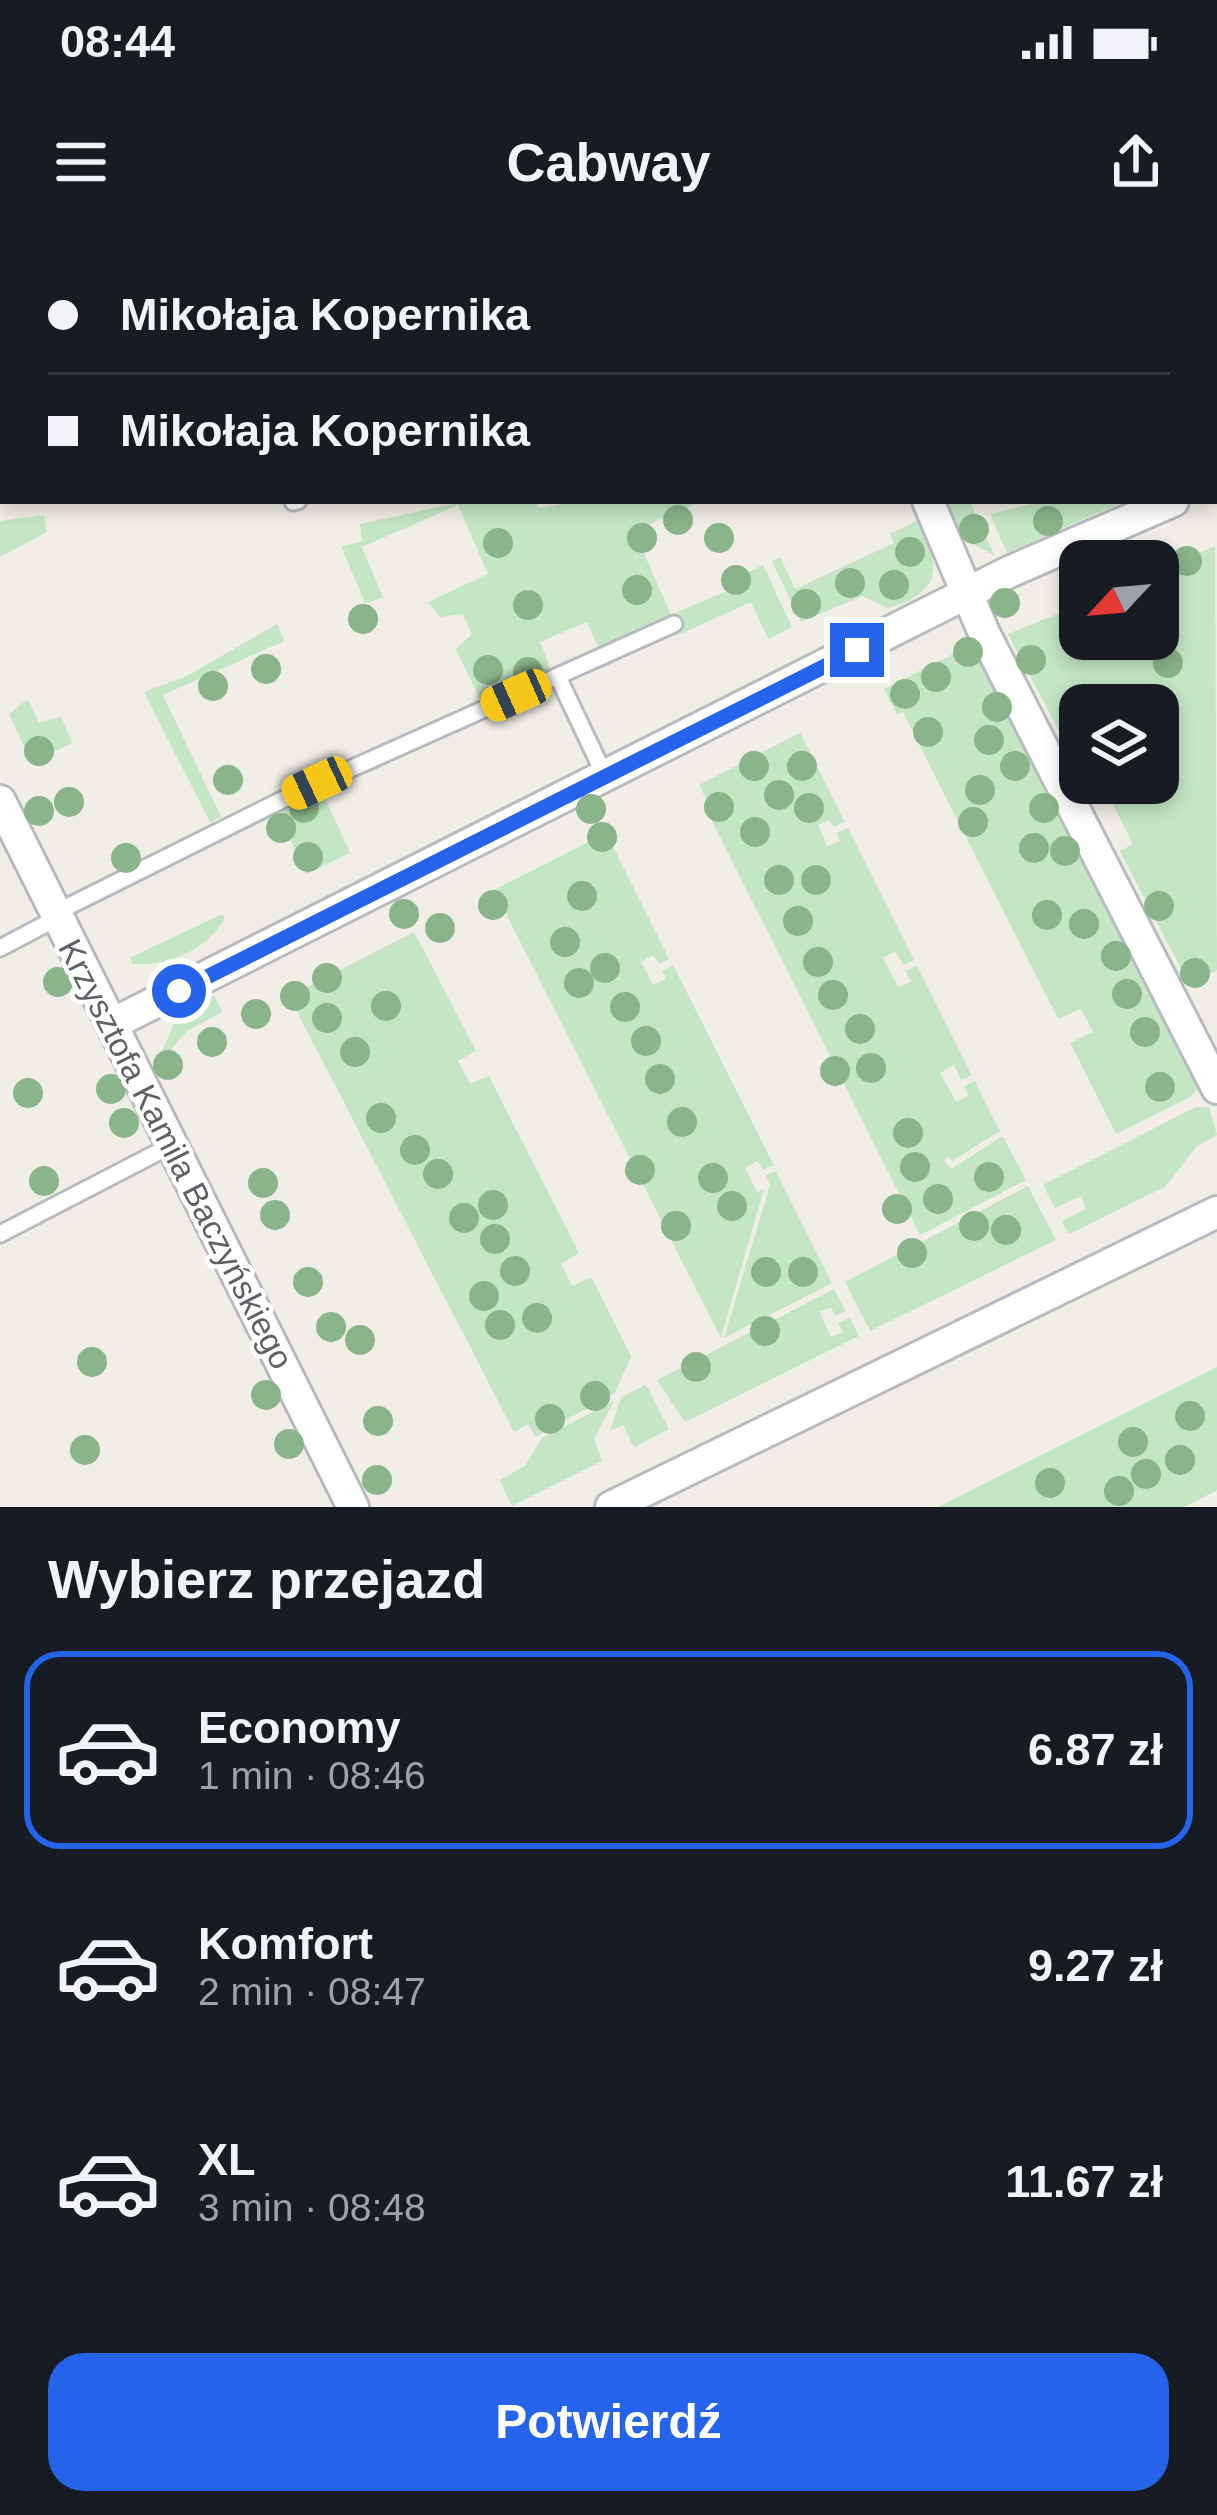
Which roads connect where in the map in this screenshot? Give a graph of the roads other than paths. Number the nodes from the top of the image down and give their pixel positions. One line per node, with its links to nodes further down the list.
1 (929, 504): 3 (street)
2 (1166, 504): 3 (street)
3 (968, 594): 6 (street); 11 (street)
4 (674, 624): 5 (lane)
5 (557, 677): 6 (lane); 8 (lane)
6 (605, 776): 10 (street)
7 (0, 801): 8 (street, Krzysztofa Kamila Baczyńskiego)
8 (56, 915): 9 (lane); 10 (street, Krzysztofa Kamila Baczyńskiego)
9 (0, 948)
10 (112, 1024): 12 (street, Krzysztofa Kamila Baczyńskiego)
11 (1217, 1088)
12 (170, 1146): 14 (lane); 15 (street, Krzysztofa Kamila Baczyńskiego)
13 (1217, 1212): 16 (street)
14 (0, 1234)
15 (347, 1505)
16 (611, 1507)

